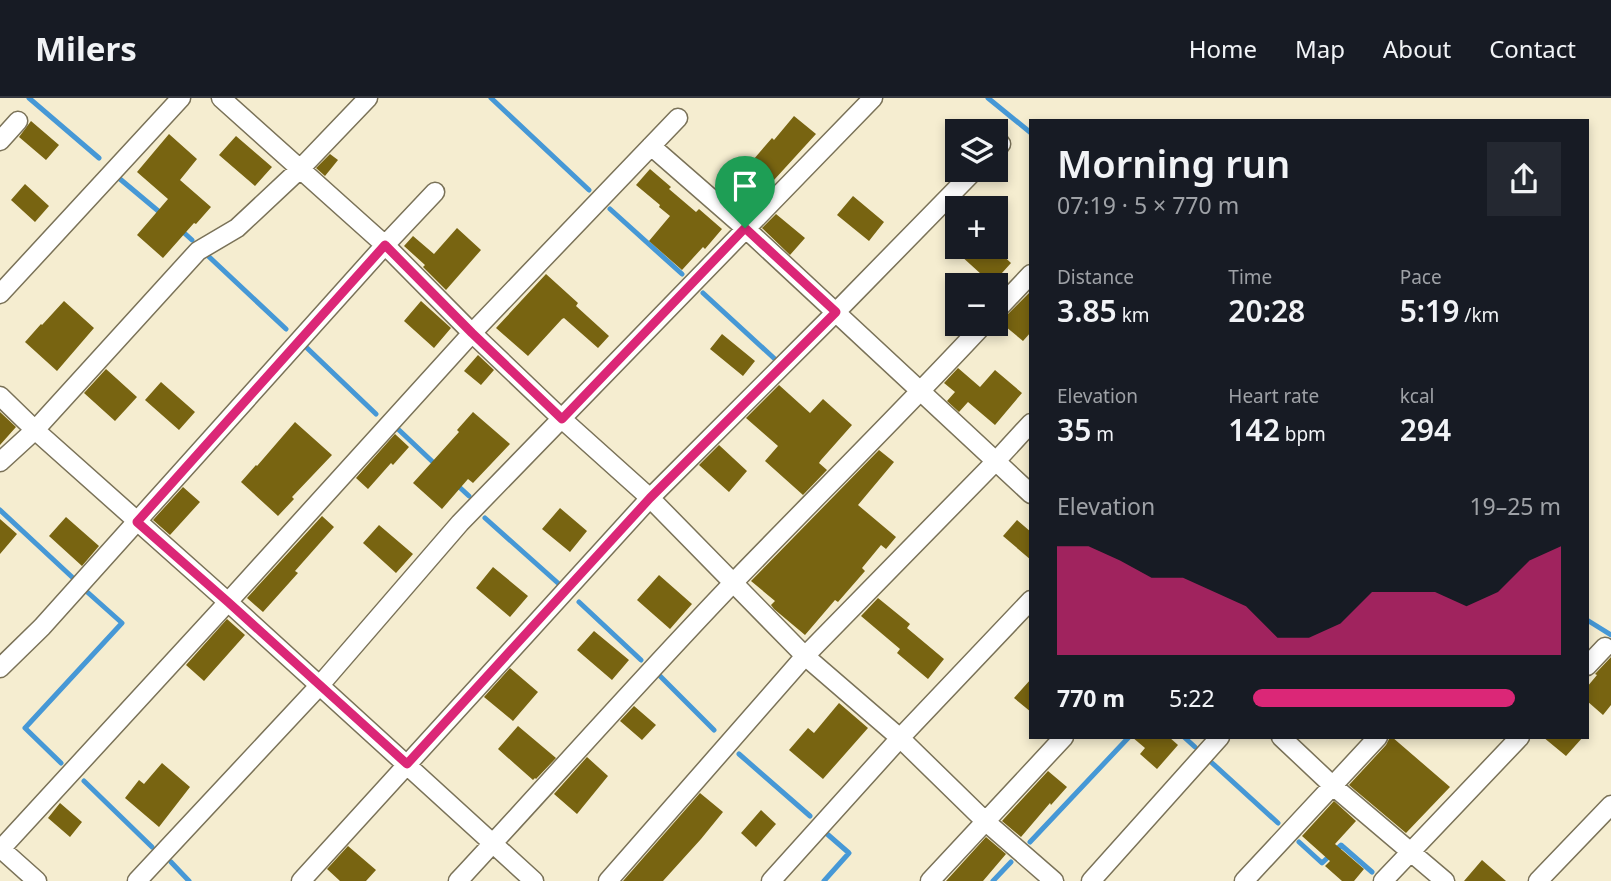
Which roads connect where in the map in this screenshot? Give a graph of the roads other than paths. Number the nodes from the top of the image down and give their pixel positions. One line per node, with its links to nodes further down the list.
1 (181, 98): 15 (street)
2 (221, 98): 9 (street)
3 (368, 98): 9 (street)
4 (873, 98): 12 (street)
5 (678, 118): 8 (street)
6 (19, 121): 7 (street)
7 (0, 141)
8 (652, 146): 12 (street); 18 (street)
9 (300, 169): 13 (street); 24 (street)
10 (963, 182): 17 (street)
11 (435, 192): 13 (street)
12 (745, 228): 17 (street); 22 (street)
13 (385, 245): 18 (street); 29 (street)
14 (1029, 276): 16 (street)
15 (0, 295)
16 (1008, 299)
17 (836, 312): 20 (street); 28 (street)
18 (472, 333): 22 (street); 31 (street)
19 (973, 336): 20 (street)
20 (921, 392): 25 (street); 30 (street)
21 (0, 396): 24 (street)
22 (562, 419): 28 (street); 37 (street)
23 (1029, 425): 25 (street)
24 (35, 430): 26 (street); 29 (street)
25 (996, 461): 27 (street); 34 (street)
26 (0, 462)
27 (1029, 492)
28 (650, 498): 30 (street); 44 (street)
29 (137, 522): 31 (street); 36 (street)
30 (733, 583): 34 (street); 48 (street)
31 (228, 602): 37 (street); 49 (street)
32 (1029, 602): 38 (street)
33 (1605, 647): 35 (street)
34 (805, 656): 38 (street); 56 (street)
35 (1589, 664)
36 (0, 668)
37 (320, 685): 44 (street); 52 (street)
38 (900, 738): 47 (street); 57 (street)
39 (1063, 739): 47 (street)
40 (1218, 739): 60 (street)
41 (1283, 739): 45 (street)
42 (1376, 739): 45 (street)
43 (1518, 739): 50 (street)
44 (407, 764): 48 (street); 53 (street)
45 (1333, 786): 50 (street); 61 (street)
46 (1611, 805): 64 (street)
47 (985, 821): 58 (street); 59 (street)
48 (493, 844): 54 (street); 55 (street)
49 (0, 849): 51 (street)
50 (1410, 852): 62 (street); 63 (street)
51 (37, 881)
52 (137, 881)
53 (302, 881)
54 (458, 881)
55 (534, 881)
56 (608, 881)
57 (771, 881)
58 (930, 881)
59 (1054, 881)
60 (1091, 881)
61 (1244, 881)
62 (1383, 881)
63 (1445, 881)
64 (1538, 881)

